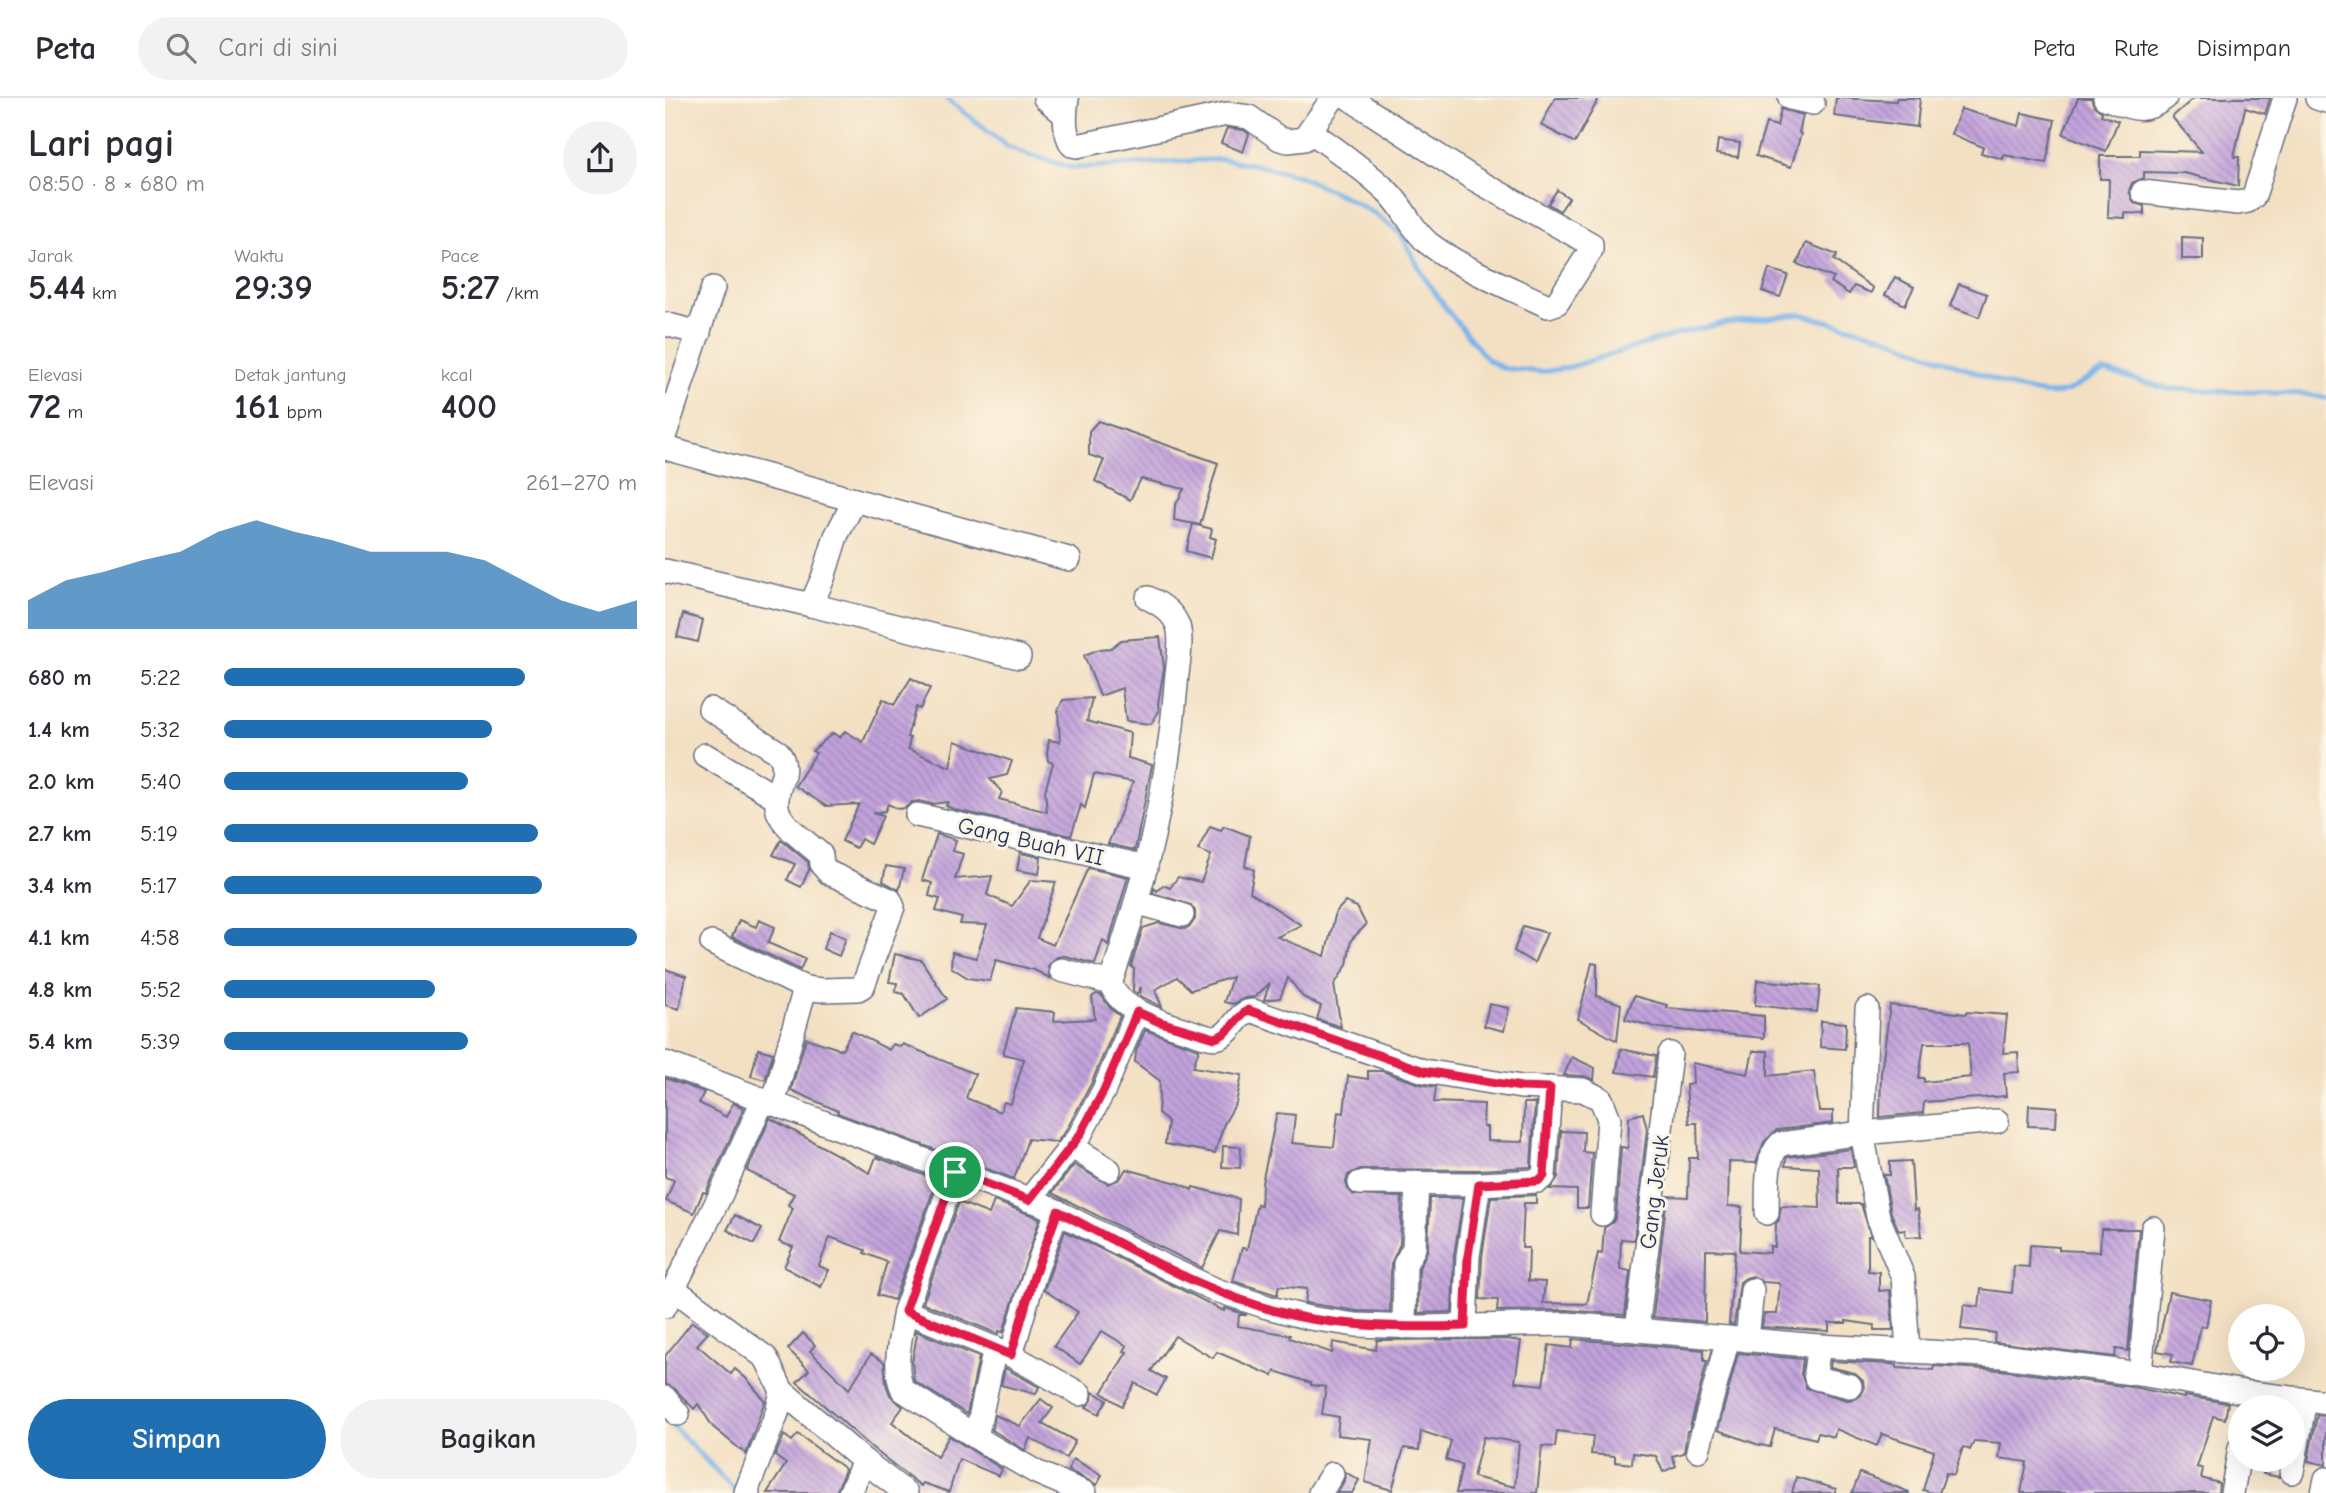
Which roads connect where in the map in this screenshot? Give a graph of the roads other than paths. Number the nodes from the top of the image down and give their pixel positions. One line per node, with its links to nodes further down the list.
1 (1045, 98): 11 (street)
2 (1333, 98): 12 (street)
3 (1349, 98): 12 (street)
4 (1790, 98): 10 (street)
5 (2105, 98): 6 (street)
6 (2165, 98)
7 (2285, 98): 13 (street)
8 (2317, 98): 9 (street)
9 (2326, 101)
10 (1813, 103)
11 (1066, 107): 12 (street)
12 (1311, 132)
13 (2143, 192)
14 (713, 288): 16 (street)
15 (665, 324): 16 (street)
16 (699, 333): 17 (street)
17 (665, 434)
18 (665, 448): 19 (street)
19 (855, 500): 20 (street); 23 (street)
20 (1069, 559)
21 (665, 570): 23 (street)
22 (1148, 598): 29 (street)
23 (811, 605): 24 (street)
24 (1019, 657)
25 (710, 709): 27 (street)
26 (705, 755): 27 (street)
27 (777, 799): 35 (street)
28 (916, 815): 29 (street, Gang Buah VII)
29 (1146, 867): 30 (street)
30 (1138, 902): 31 (street); 34 (street)
31 (1182, 915)
32 (712, 943): 35 (street)
33 (1061, 971): 34 (street)
34 (1111, 983): 37 (street)
35 (805, 988): 41 (street)
36 (1867, 1009): 43 (street)
37 (1137, 1012): 40 (street); 44 (street)
38 (1670, 1054): 60 (street, Gang Jeruk)
39 (665, 1063): 41 (street)
40 (1550, 1088): 49 (street); 53 (street)
41 (768, 1102): 46 (street); 56 (street)
42 (1997, 1121): 43 (street)
43 (1862, 1132): 52 (street); 63 (street)
44 (1072, 1146): 45 (street); 50 (street)
45 (1109, 1170)
46 (955, 1172): 50 (street); 57 (street)
47 (1360, 1183): 48 (street)
48 (1417, 1183): 49 (street); 59 (street)
49 (1479, 1184): 58 (street)
50 (1029, 1200): 51 (street)
51 (1058, 1211): 59 (street); 64 (street)
52 (1767, 1213)
53 (1602, 1214)
54 (2153, 1228): 65 (street)
55 (1752, 1290): 61 (street)
56 (669, 1297): 67 (street)
57 (905, 1311): 64 (street); 72 (street)
58 (1465, 1326): 59 (street); 60 (street)
59 (1404, 1327)
60 (1637, 1330): 61 (street)
61 (1737, 1339): 62 (street); 73 (street)
62 (1819, 1346): 63 (street); 66 (street)
63 (1908, 1351): 65 (street)
64 (1003, 1352): 68 (street); 72 (street)
65 (2140, 1374): 69 (street)
66 (1850, 1386)
67 (782, 1391): 74 (street); 77 (street)
68 (1080, 1394)
69 (2228, 1395)
70 (2315, 1401): 71 (street)
71 (2305, 1432)
72 (976, 1437): 80 (street)
73 (1698, 1450)
74 (864, 1461): 78 (street); 79 (street)
75 (2236, 1472): 81 (street)
76 (2326, 1479): 82 (street)
77 (748, 1493)
78 (850, 1493)
79 (906, 1493)
80 (1086, 1493)
81 (2232, 1493)
82 (2323, 1493)

